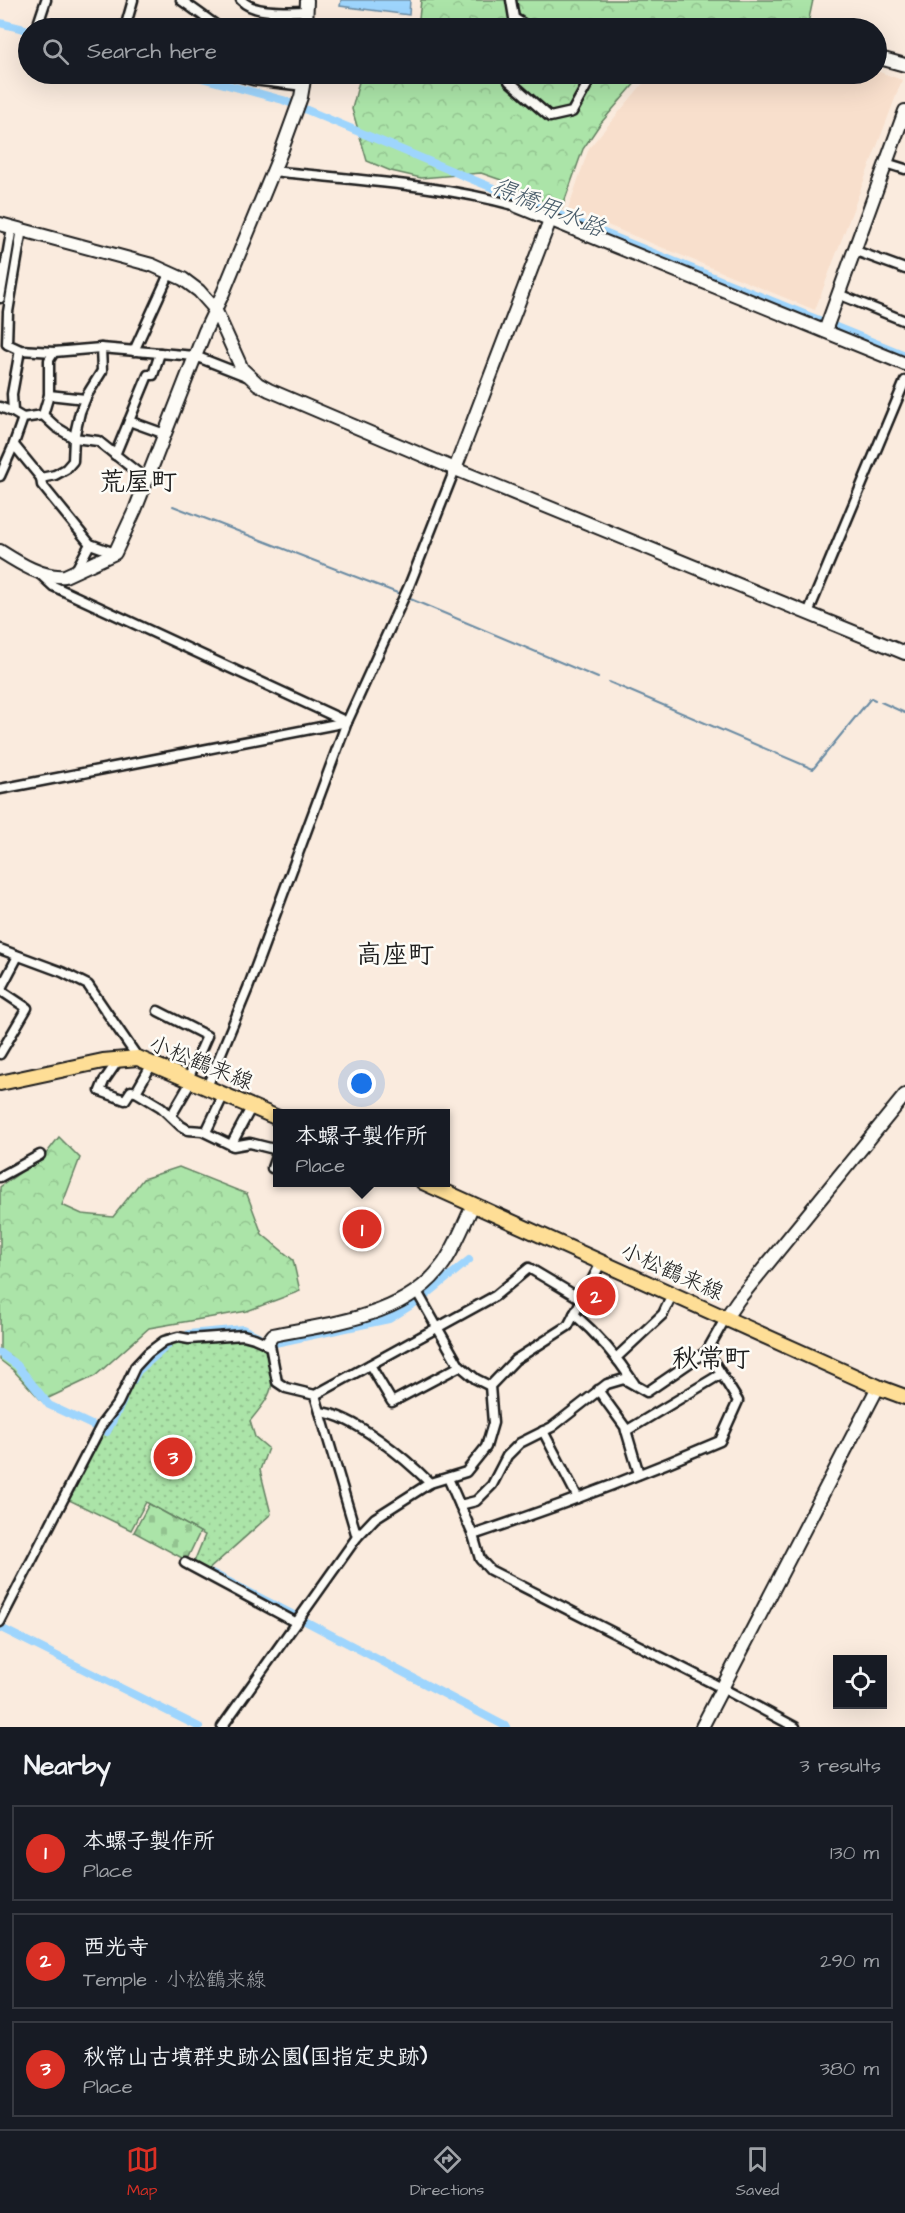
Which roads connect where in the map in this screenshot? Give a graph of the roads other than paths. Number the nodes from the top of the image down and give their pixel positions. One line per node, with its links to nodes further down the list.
1 (46, 0): 7 (street)
2 (133, 0): 8 (street)
3 (181, 0): 9 (street)
4 (241, 0): 6 (street)
5 (511, 0): 10 (street)
6 (307, 6)
7 (40, 18)
8 (127, 18)
9 (206, 18)
10 (514, 18)
11 (887, 60): 12 (street)
12 (905, 65)
13 (269, 84): 16 (street)
14 (512, 84): 15 (street)
15 (587, 84)
16 (302, 92): 21 (street)
17 (905, 111): 18 (street)
18 (901, 133): 19 (street)
19 (886, 163): 20 (street); 25 (street)
20 (905, 169)
21 (272, 171): 22 (street); 30 (street)
22 (517, 206): 23 (street)
23 (550, 220): 32 (street); 53 (street)
24 (11, 227): 27 (street); 29 (street); 34 (street)
25 (853, 250): 26 (street); 28 (street)
26 (905, 270)
27 (170, 272): 30 (street); 35 (street)
28 (838, 294): 31 (street); 32 (street)
29 (0, 298)
30 (215, 309): 38 (street); 40 (street)
31 (905, 321)
32 (827, 325): 39 (street)
33 (101, 348): 35 (street); 36 (street); 43 (street)
34 (20, 350): 36 (street); 45 (street)
35 (134, 351): 37 (street)
36 (54, 352): 42 (street)
37 (159, 353): 38 (street); 48 (street)
38 (195, 356): 40 (street); 49 (street)
39 (905, 364)
40 (252, 379): 53 (street)
41 (905, 381): 62 (street)
42 (49, 395): 43 (street); 46 (street)
43 (85, 399): 50 (street)
44 (0, 407): 45 (street)
45 (13, 412): 47 (street)
46 (43, 415): 47 (street); 50 (street)
47 (23, 418): 51 (street)
48 (129, 421): 49 (street); 52 (street)
49 (165, 434): 56 (street)
50 (74, 438): 52 (street); 55 (street)
51 (14, 445): 54 (street); 55 (street)
52 (115, 455): 56 (street)
53 (455, 469): 62 (street); 64 (street)
54 (0, 476)
55 (41, 478): 57 (street)
56 (147, 480): 59 (street)
57 (90, 544): 59 (street); 61 (street)
58 (0, 551): 60 (street)
59 (116, 553): 61 (street)
60 (37, 571): 61 (street); 64 (street)
61 (75, 572)
62 (808, 613): 63 (street)
63 (905, 653)
64 (348, 722): 65 (street); 76 (street)
65 (0, 789)
66 (0, 949): 67 (street)
67 (18, 956): 68 (street); 72 (street)
68 (0, 990): 70 (street)
69 (158, 1011): 74 (street)
70 (0, 1054)
71 (120, 1058): 72 (main road, 小松鶴来線); 75 (main road, 小松鶴来線); 77 (street)
72 (138, 1059): 73 (main road, 小松鶴来線)
73 (152, 1064): 74 (main road, 小松鶴来線); 77 (street)
74 (190, 1080): 76 (main road, 小松鶴来線); 81 (street)
75 (0, 1083)
76 (207, 1087): 78 (main road, 小松鶴来線)
77 (136, 1092): 81 (street)
78 (224, 1094): 80 (main road, 小松鶴来線); 83 (street)
79 (905, 1095): 97 (street)
80 (252, 1106): 82 (main road, 小松鶴来線); 84 (street)
81 (171, 1116): 83 (street)
82 (273, 1116)
83 (206, 1132): 84 (street)
84 (231, 1145): 85 (street)
85 (273, 1149)
86 (40, 1155): 89 (street)
87 (273, 1165): 88 (street)
88 (272, 1168)
89 (0, 1177)
90 (434, 1187): 91 (main road, 小松鶴来線)
91 (473, 1205): 92 (main road, 小松鶴来線); 93 (street)
92 (601, 1263): 94 (main road, 小松鶴来線); 95 (street)
93 (416, 1290): 98 (street); 99 (street)
94 (672, 1295): 97 (main road, 小松鶴来線); 101 (street)
95 (581, 1299): 96 (street); 98 (street)
96 (574, 1314): 101 (street); 105 (street)
97 (725, 1319): 100 (street); 107 (main road, 小松鶴来線)
98 (436, 1328): 102 (street); 103 (street)
99 (267, 1343): 109 (street); 122 (street)
100 (707, 1351): 104 (street); 106 (street)
101 (616, 1358): 106 (street)
102 (370, 1365): 103 (street); 109 (street)
103 (460, 1366): 105 (street)
104 (721, 1374): 113 (street); 114 (street)
105 (490, 1386): 115 (street)
106 (636, 1386): 108 (street)
107 (878, 1387): 110 (main road, 小松鶴来線); 124 (street)
108 (598, 1390): 112 (street); 113 (street)
109 (315, 1395): 111 (street)
110 (905, 1397)
111 (320, 1412): 116 (street); 120 (street)
112 (543, 1431): 117 (street); 118 (street)
113 (626, 1431): 114 (street)
114 (639, 1474): 117 (street)
115 (448, 1478): 116 (street); 118 (street)
116 (430, 1483): 120 (street)
117 (578, 1498): 119 (street)
118 (460, 1505): 119 (street)
119 (473, 1535): 124 (street)
120 (357, 1537): 123 (street)
121 (185, 1563): 123 (street)
122 (0, 1622)
123 (297, 1623): 125 (street)
124 (723, 1688): 126 (street); 127 (street)
125 (222, 1727)
126 (702, 1727)
127 (795, 1727)

